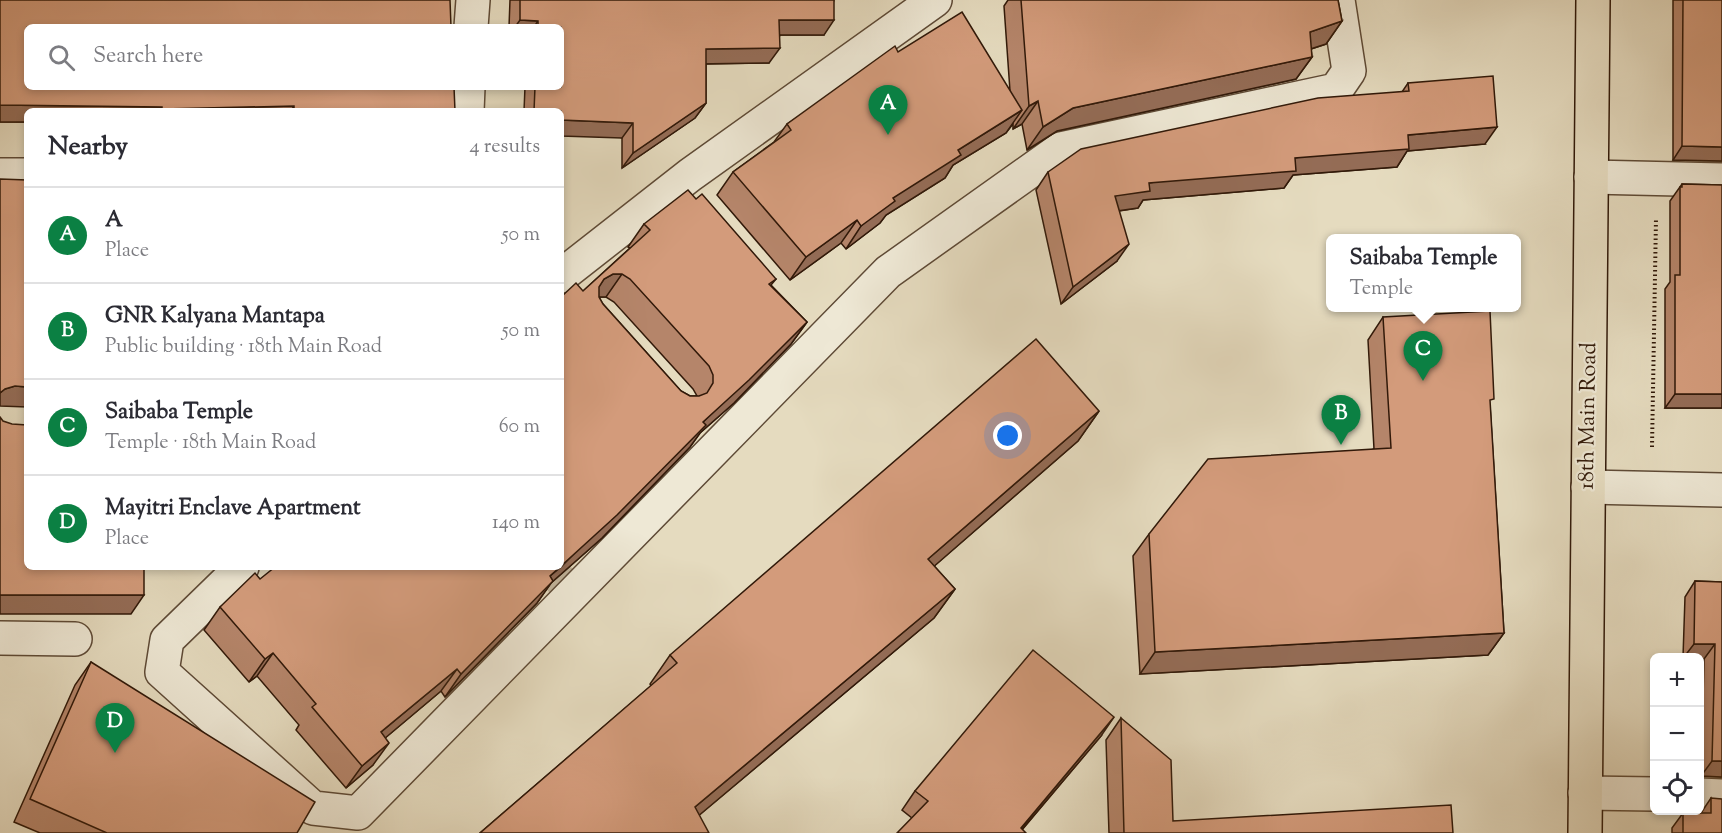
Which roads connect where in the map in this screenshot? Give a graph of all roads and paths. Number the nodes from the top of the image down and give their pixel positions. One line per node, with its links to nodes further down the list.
1 (473, 0): 5 (street)
2 (934, 0): 13 (street)
3 (1338, 0): 17 (street)
4 (1593, 0): 10 (main road, 18th Main Road)
5 (471, 24)
6 (468, 90): 7 (street)
7 (467, 108)
8 (0, 175): 9 (street)
9 (24, 175)
10 (1591, 177): 11 (street); 15 (main road, 18th Main Road)
11 (1722, 180)
12 (1656, 218): 14 (path)
13 (564, 274)
14 (1652, 448)
15 (1588, 487): 16 (street); 20 (main road, 18th Main Road)
16 (1722, 490)
17 (239, 570)
18 (0, 638): 19 (street)
19 (75, 639)
20 (1585, 793): 21 (street); 24 (main road, 18th Main Road)
21 (1650, 794)
22 (1704, 795): 23 (street)
23 (1722, 796)
24 (1585, 833)

